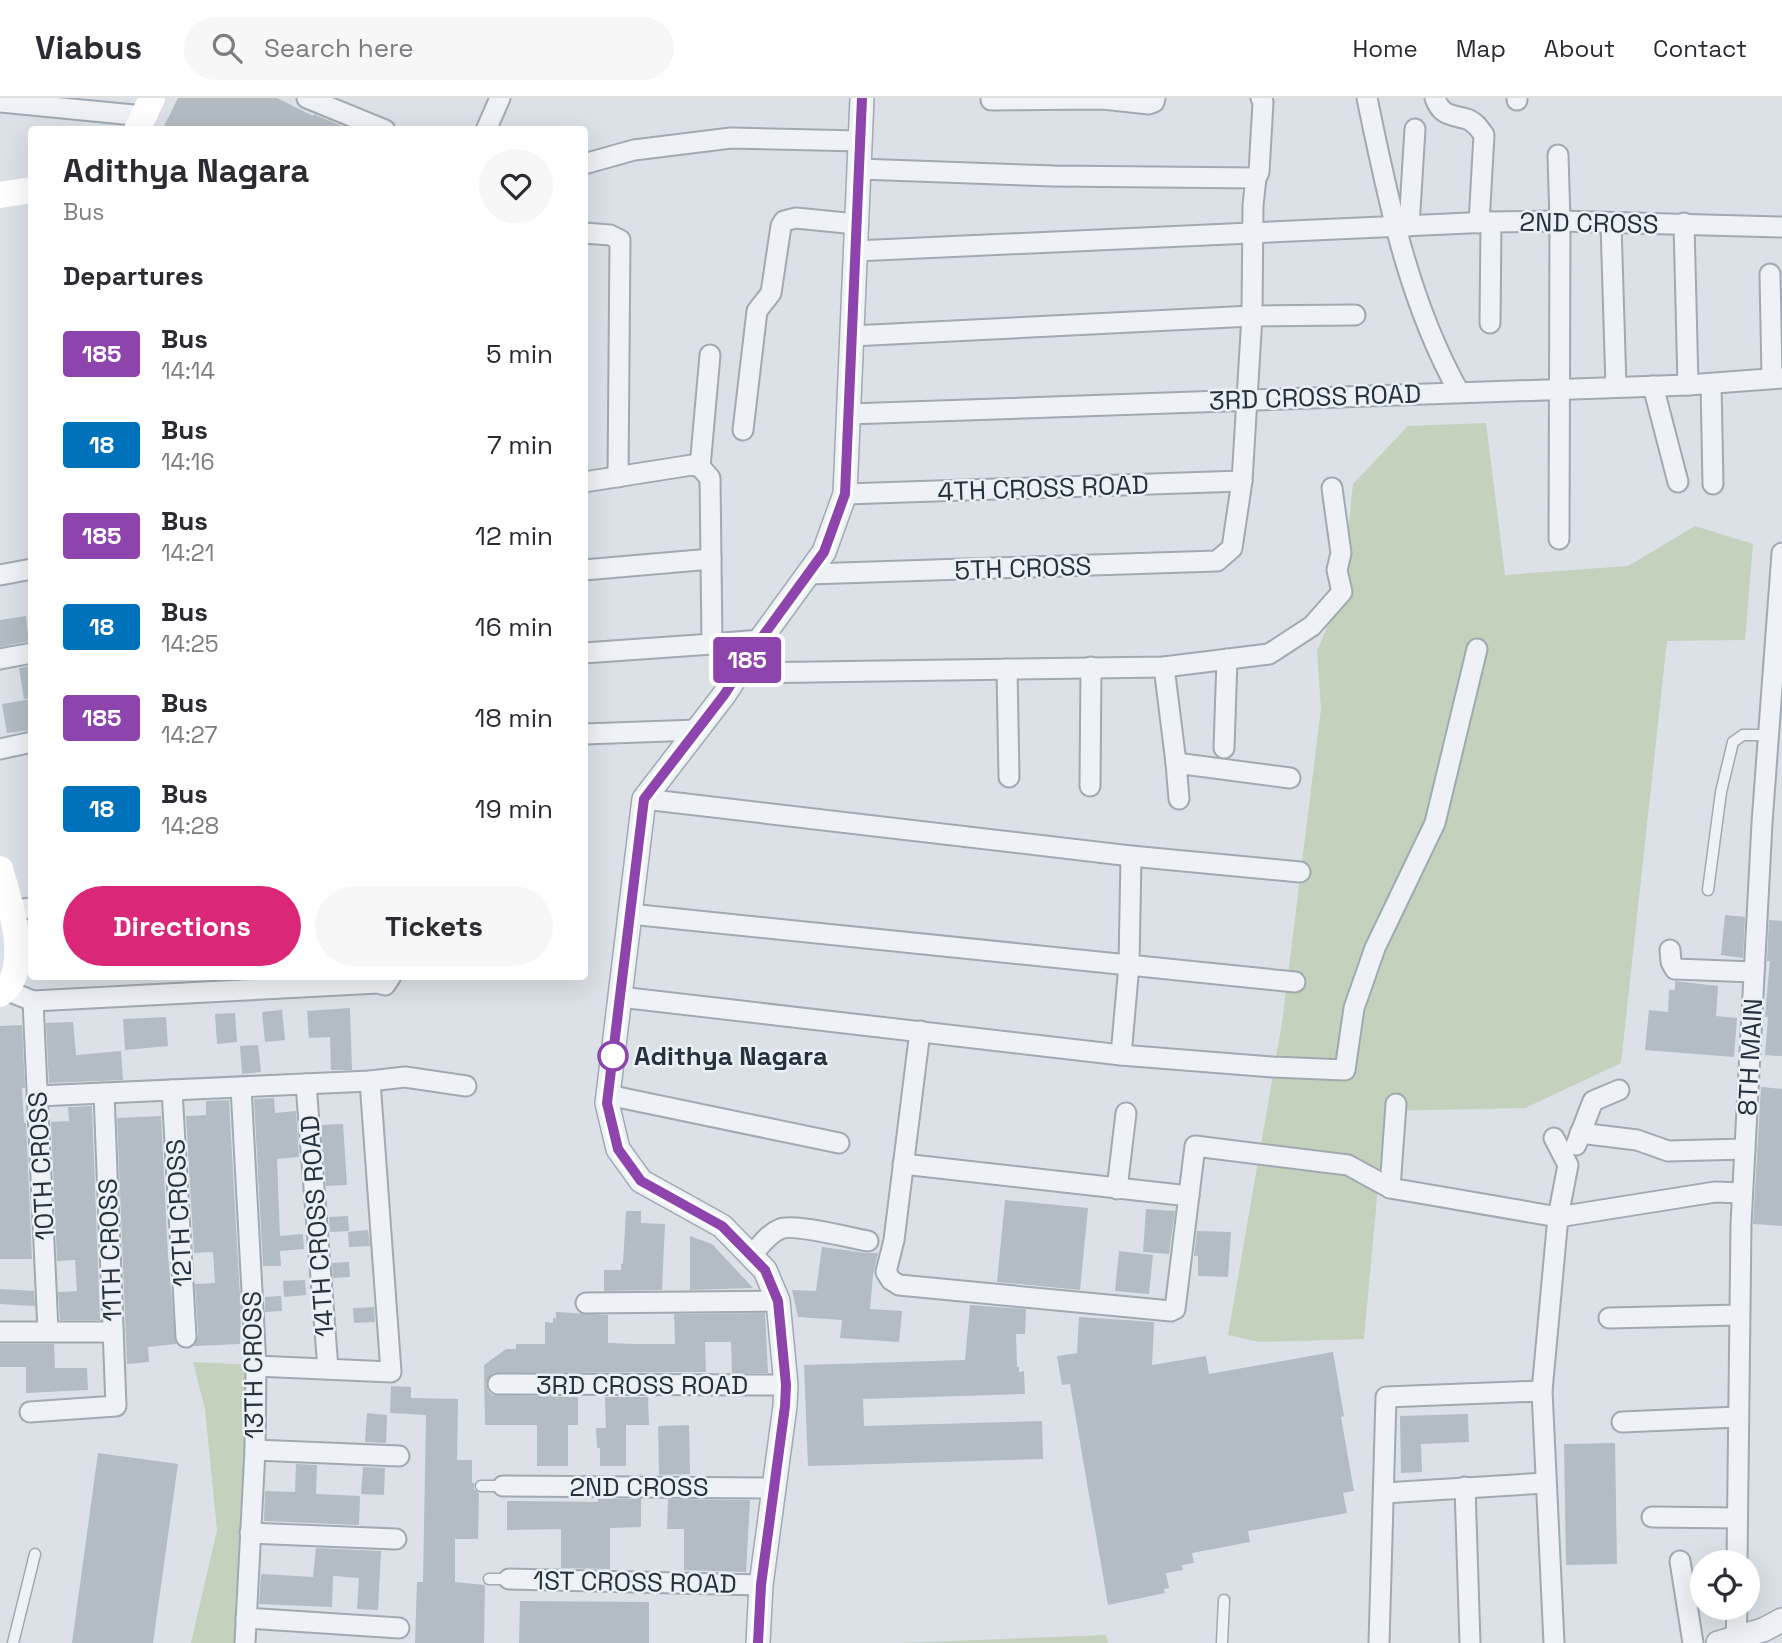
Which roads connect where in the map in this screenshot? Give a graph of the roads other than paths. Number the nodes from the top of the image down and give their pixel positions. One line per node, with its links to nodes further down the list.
1 (307, 98): 11 (street)
2 (500, 98): 12 (street)
3 (862, 98): 14 (street)
4 (1155, 98): 8 (street)
5 (1261, 98): 18 (street)
6 (1367, 98): 26 (street)
7 (1435, 98): 22 (street)
8 (991, 100)
9 (0, 102): 10 (street)
10 (144, 114)
11 (375, 126)
12 (488, 126)
13 (1415, 129): 26 (street)
14 (860, 141): 16 (street); 17 (street)
15 (1558, 155): 21 (street)
16 (588, 163)
17 (859, 169): 18 (street); 25 (street)
18 (1256, 178): 29 (street)
19 (28, 191): 20 (main road)
20 (0, 195)
21 (1560, 221): 22 (street, 2ND CROSS); 23 (street, 2ND CROSS); 42 (street)
22 (1485, 222): 26 (street, 2ND CROSS); 34 (street)
23 (1611, 223): 24 (street, 2ND CROSS); 41 (street)
24 (1684, 223): 27 (street, 2ND CROSS); 39 (street)
25 (856, 224): 30 (street); 46 (street)
26 (1403, 227): 29 (street, 2ND CROSS); 43 (street)
27 (1782, 227)
28 (588, 233): 48 (street)
29 (1253, 233): 30 (street, 2ND CROSS); 33 (street)
30 (855, 251): 35 (street)
31 (1770, 274): 37 (street)
32 (1355, 315): 33 (street)
33 (1252, 316): 35 (street); 44 (street)
34 (1490, 323)
35 (852, 336): 45 (street)
36 (710, 355): 47 (street)
37 (1777, 378): 38 (street, 3RD CROSS ROAD)
38 (1711, 384): 39 (street, 3RD CROSS ROAD); 52 (street)
39 (1688, 385): 40 (street, 3RD CROSS ROAD)
40 (1653, 386): 41 (street, 3RD CROSS ROAD); 51 (street)
41 (1616, 387): 42 (street, 3RD CROSS ROAD)
42 (1561, 389): 43 (street, 3RD CROSS ROAD); 55 (street)
43 (1459, 392): 44 (street, 3RD CROSS ROAD)
44 (1246, 400): 45 (street, 3RD CROSS ROAD); 50 (street)
45 (849, 414): 54 (street)
46 (743, 430)
47 (700, 467): 48 (street); 57 (street)
48 (618, 477): 49 (street)
49 (588, 481)
50 (1242, 481): 54 (street, 4TH CROSS ROAD); 60 (street, 5TH CROSS)
51 (1678, 482)
52 (1713, 484)
53 (1332, 488): 69 (street)
54 (845, 494): 60 (street)
55 (1559, 539)
56 (1782, 553): 62 (street, 8TH MAIN)
57 (711, 559): 59 (street); 64 (street)
58 (28, 570): 61 (street)
59 (588, 570)
60 (809, 574): 63 (street)
61 (0, 575)
62 (1779, 625): 74 (street, 8TH MAIN)
63 (760, 640): 64 (street); 73 (street)
64 (712, 644): 66 (street)
65 (1477, 649): 104 (street)
66 (588, 653)
67 (28, 654): 68 (street)
68 (0, 659)
69 (1227, 659): 71 (street); 78 (street)
70 (1091, 667): 71 (street); 72 (street); 83 (street)
71 (1164, 667): 80 (street)
72 (1007, 669): 73 (street); 81 (street)
73 (738, 673): 75 (street)
74 (1774, 722): 86 (street, 8TH MAIN); 90 (lane)
75 (697, 730): 76 (street); 84 (street)
76 (588, 734)
77 (28, 743): 79 (street)
78 (1224, 748)
79 (0, 749)
80 (1176, 763): 82 (street); 85 (street)
81 (1009, 777)
82 (1290, 778)
83 (1090, 786)
84 (644, 799): 87 (street); 92 (street)
85 (1179, 799)
86 (1772, 823): 97 (street, 8TH MAIN)
87 (1131, 856): 89 (street); 96 (street)
88 (0, 869): 91 (main road)
89 (1300, 872)
90 (1708, 890)
91 (22, 909): 100 (main road)
92 (630, 914): 96 (street); 101 (street)
93 (0, 939): 95 (main road)
94 (1670, 950): 97 (street)
95 (0, 955)
96 (1129, 965): 99 (street); 104 (street)
97 (1754, 972): 119 (street, 8TH MAIN)
98 (388, 980): 102 (street)
99 (1295, 982)
100 (2, 990): 102 (street)
101 (620, 997): 103 (street); 112 (street)
102 (33, 1001): 113 (street, 10TH CROSS)
103 (920, 1031): 104 (street); 120 (street)
104 (1121, 1055)
105 (370, 1081): 106 (street); 107 (street); 138 (street)
106 (306, 1084): 108 (street); 138 (street, 14TH CROSS ROAD)
107 (466, 1086)
108 (241, 1087): 109 (street); 137 (street, 13TH CROSS)
109 (172, 1090): 111 (street); 136 (street, 12TH CROSS)
110 (1619, 1090): 116 (street)
111 (104, 1093): 113 (street); 135 (street, 11TH CROSS)
112 (608, 1095): 118 (street); 128 (street)
113 (37, 1096): 133 (street, 10TH CROSS)
114 (1396, 1104): 122 (street)
115 (1126, 1113): 123 (street)
116 (1580, 1133): 119 (street); 121 (street)
117 (1554, 1138): 121 (street)
118 (839, 1143)
119 (1745, 1149): 124 (street, 8TH MAIN)
120 (903, 1164): 123 (street); 125 (street)
121 (1567, 1165): 126 (street)
122 (1390, 1188): 125 (street); 126 (street)
123 (1117, 1189): 125 (street)
124 (1742, 1193): 126 (street); 131 (street, 8TH MAIN)
125 (1189, 1196)
126 (1558, 1217): 141 (street)
127 (868, 1241): 128 (street)
128 (751, 1255): 129 (street)
129 (778, 1301): 130 (street); 140 (street)
130 (586, 1303)
131 (1740, 1315): 132 (street); 143 (street, 8TH MAIN)
132 (1609, 1318)
133 (48, 1331): 134 (street); 135 (street)
134 (0, 1332)
135 (113, 1332): 142 (street, 11TH CROSS)
136 (186, 1337)
137 (256, 1366): 138 (street); 145 (street, 13TH CROSS)
138 (328, 1369)
139 (498, 1384): 140 (street, 3RD CROSS ROAD)
140 (786, 1385): 151 (street)
141 (1542, 1391): 147 (street); 152 (street)
142 (30, 1412)
143 (1738, 1417): 144 (street); 154 (street, 8TH MAIN)
144 (1622, 1422)
145 (255, 1450): 146 (street); 155 (street, 13TH CROSS)
146 (399, 1456)
147 (1545, 1483): 150 (street); 174 (street)
148 (481, 1486): 149 (lane)
149 (503, 1486): 151 (street, 2ND CROSS)
150 (1465, 1487): 152 (street); 173 (street)
151 (775, 1488): 161 (street)
152 (1384, 1493): 172 (street)
153 (1652, 1517): 154 (street)
154 (1737, 1518): 157 (street, 8TH MAIN)
155 (250, 1533): 156 (street); 163 (street, 13TH CROSS)
156 (396, 1539)
157 (1737, 1550)
158 (34, 1554): 168 (lane)
159 (1680, 1562): 175 (street)
160 (499, 1579): 161 (street, 1ST CROSS ROAD)
161 (761, 1585): 170 (street)
162 (1224, 1600): 171 (lane)
163 (246, 1618): 165 (street); 169 (street, 13TH CROSS)
164 (1733, 1620): 167 (street)
165 (398, 1628)
166 (1769, 1631): 167 (street)
167 (1727, 1641)
168 (13, 1643)
169 (244, 1643)
170 (758, 1643)
171 (1222, 1643)
172 (1379, 1643)
173 (1470, 1643)
174 (1554, 1643)
175 (1693, 1643)

